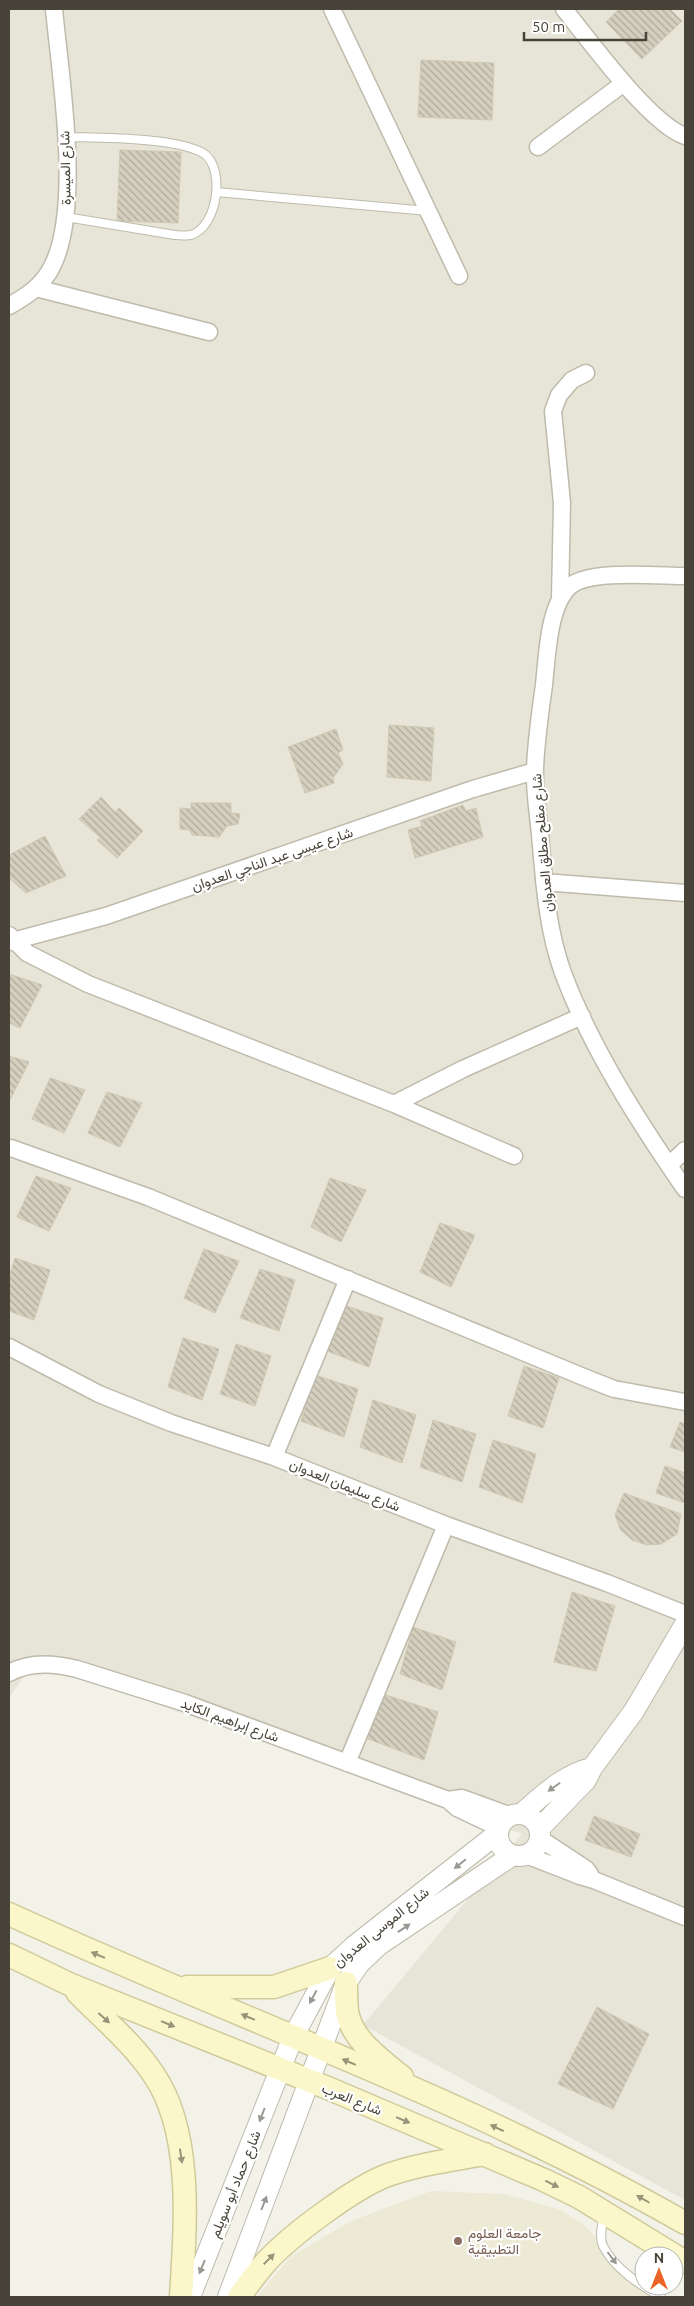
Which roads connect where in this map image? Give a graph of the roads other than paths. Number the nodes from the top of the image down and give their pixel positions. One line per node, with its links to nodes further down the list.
1 (54, 9): 6 (street, شارع الميسرة)
2 (332, 9): 9 (street)
3 (564, 9): 4 (street)
4 (624, 83): 5 (street); 7 (street)
5 (685, 136)
6 (66, 137): 8 (lane); 10 (street, شارع الميسرة)
7 (538, 147)
8 (216, 192): 9 (lane); 10 (lane)
9 (428, 211): 11 (street)
10 (66, 216): 12 (street, شارع الميسرة)
11 (459, 276)
12 (36, 288): 13 (street, شارع الميسرة); 14 (street)
13 (9, 306)
14 (209, 332)
15 (586, 373): 17 (street, شارع مفلح مطلق العدوان)
16 (685, 576): 17 (street)
17 (560, 599): 18 (street, شارع مفلح مطلق العدوان)
18 (535, 771): 19 (street, شارع مفلح مطلق العدوان); 21 (street, شارع عيسى عبد الناجي العدوان)
19 (544, 882): 20 (street); 22 (street, شارع مفلح مطلق العدوان)
20 (685, 893)
21 (10, 940): 23 (street)
22 (582, 1016): 23 (street); 27 (street, شارع مفلح مطلق العدوان)
23 (394, 1104): 26 (street)
24 (11, 1148): 29 (street)
25 (685, 1150): 27 (street)
26 (514, 1156)
27 (669, 1165): 28 (street, شارع مفلح مطلق العدوان)
28 (685, 1189)
29 (348, 1279): 31 (street); 32 (street)
30 (9, 1346): 32 (street, شارع سليمان العدوان)
31 (685, 1402)
32 (274, 1457): 33 (street, شارع سليمان العدوان)
33 (446, 1525): 34 (street, شارع سليمان العدوان); 37 (street)
34 (685, 1614)
35 (685, 1624): 38 (street)
36 (9, 1673): 37 (street, شارع إبراهيم الكايد)
37 (347, 1763): 39 (street, شارع إبراهيم الكايد)
38 (592, 1768): 39 (street, شارع الموسى العدوان, one-way to 39); 40 (street)
39 (507, 1823): 40 (street); 41 (street); 46 (street, شارع الموسى العدوان, one-way to 46)
40 (539, 1833): 41 (street); 42 (street)
41 (519, 1855): 42 (street); 47 (street, شارع الموسى العدوان, one-way to 41)
42 (594, 1880): 44 (street)
43 (9, 1914): 49 (main road, one-way to 43)
44 (685, 1917)
45 (9, 1955): 48 (main road, شارع العرب)
46 (330, 1968): 49 (main road); 50 (street, شارع الموسى العدوان, one-way to 50)
47 (346, 1983): 51 (street, شارع الموسى العدوان); 54 (main road)
48 (69, 1984): 52 (main road, شارع العرب, one-way to 52); 59 (main road, one-way to 59)
49 (177, 1987): 50 (main road, one-way to 49)
50 (293, 2037): 51 (main road); 52 (street, شارع الموسى العدوان)
51 (321, 2049): 53 (street, شارع الموسى العدوان); 54 (main road, one-way to 51)
52 (279, 2070): 53 (main road, شارع العرب); 60 (street, شارع حماد أبو سويلم, one-way to 60)
53 (309, 2082): 55 (main road, شارع العرب, one-way to 55); 61 (street, one-way to 53)
54 (420, 2091): 57 (main road, one-way to 54)
55 (485, 2154): 56 (main road, شارع العرب, one-way to 56); 62 (main road, one-way to 55)
56 (604, 2213): 58 (main road, شارع العرب); 63 (lane, one-way to 63)
57 (685, 2223)
58 (685, 2262)
59 (181, 2297)
60 (190, 2297)
61 (228, 2297)
62 (239, 2297)
63 (661, 2297)

